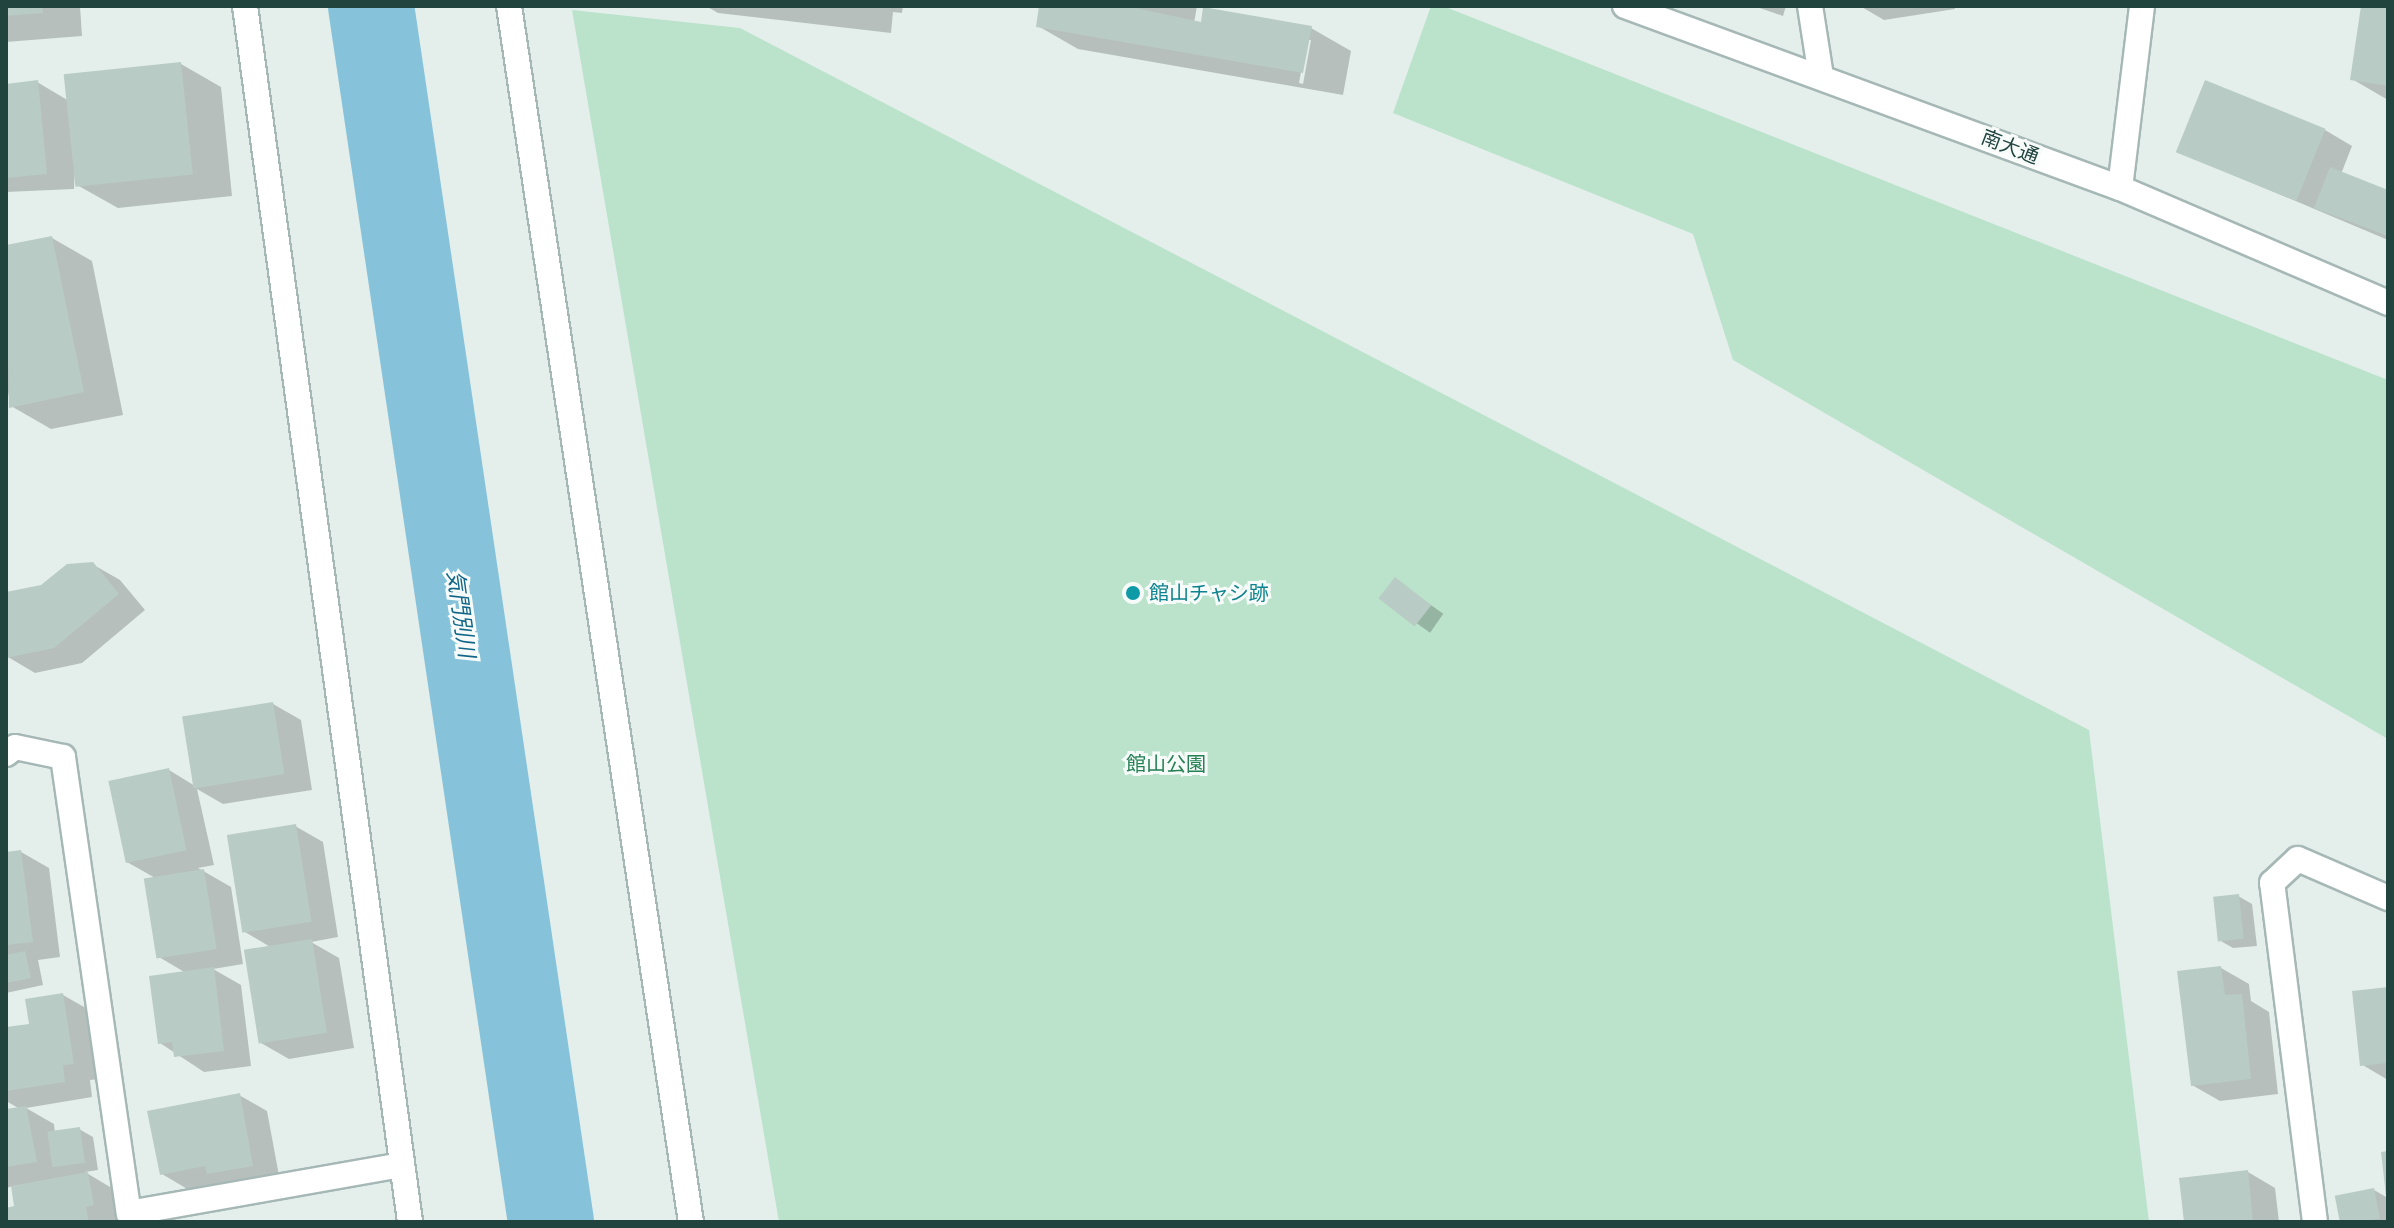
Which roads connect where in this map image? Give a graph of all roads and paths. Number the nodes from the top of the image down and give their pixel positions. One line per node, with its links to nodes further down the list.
1 (245, 6): 11 (street)
2 (509, 6): 13 (street)
3 (1625, 6): 6 (street, 南大通)
4 (1810, 6): 6 (street)
5 (2142, 6): 7 (street)
6 (1821, 76): 7 (street, 南大通)
7 (2120, 188): 8 (street, 南大通)
8 (2388, 303)
9 (9, 746): 11 (street)
10 (2388, 898): 14 (street)
11 (401, 1165): 12 (street)
12 (410, 1222)
13 (691, 1222)
14 (2315, 1222)

